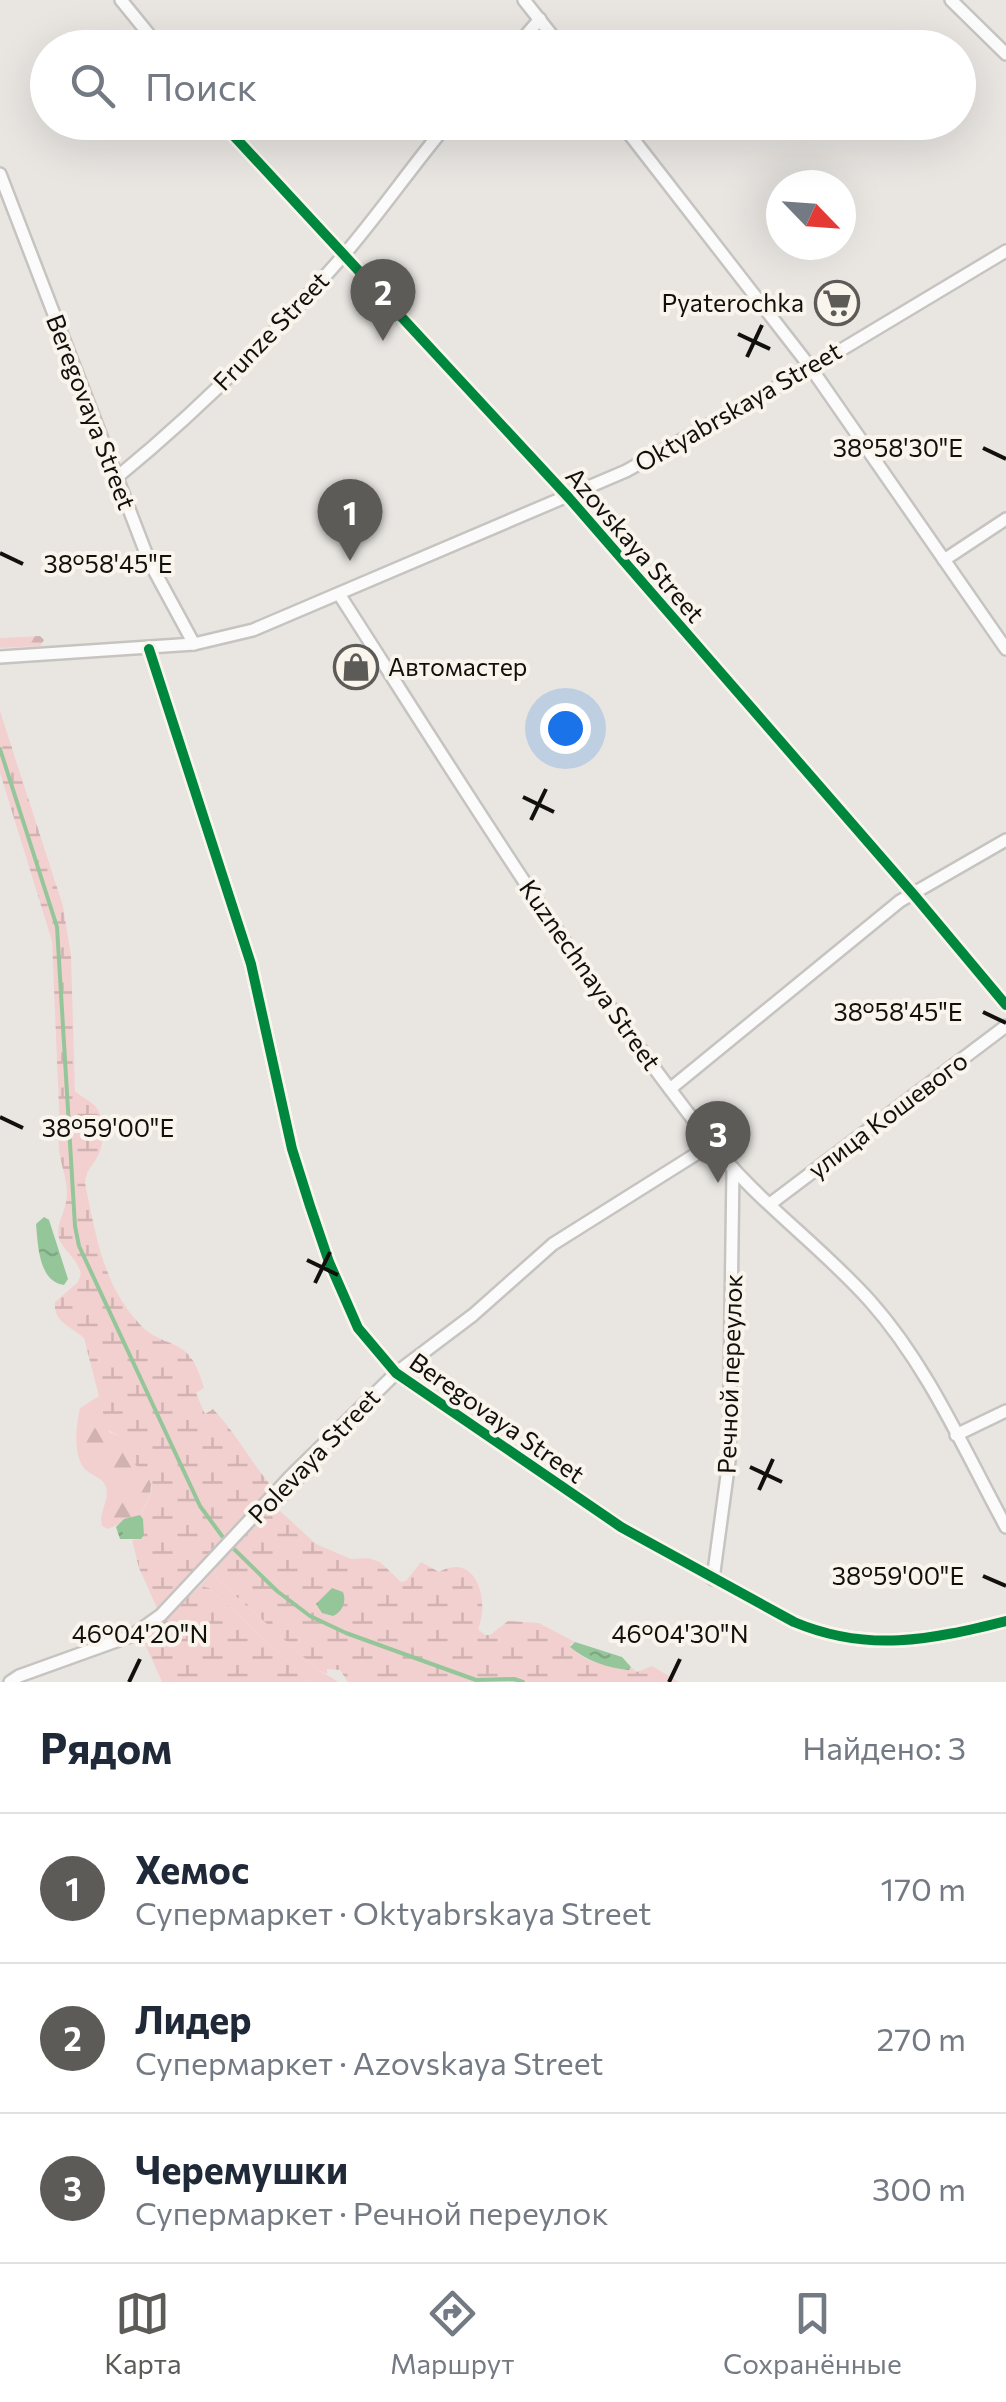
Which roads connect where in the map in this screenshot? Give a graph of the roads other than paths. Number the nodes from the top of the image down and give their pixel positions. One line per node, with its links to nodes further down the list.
1 (121, 0): 5 (street)
2 (524, 0): 4 (street)
3 (951, 0): 8 (street)
4 (540, 20): 6 (street); 7 (street)
5 (145, 30)
6 (531, 30)
7 (548, 30)
8 (1006, 54)
9 (236, 140): 14 (street, Azovskaya Street)
10 (434, 140): 14 (street, Frunze Street)
11 (634, 140): 15 (street)
12 (0, 174): 16 (street, Beregovaya Street)
13 (1006, 251): 15 (street, Oktyabrskaya Street)
14 (342, 256): 16 (street, Frunze Street); 17 (street, Azovskaya Street)
15 (811, 368): 17 (street, Oktyabrskaya Street); 19 (street)
16 (116, 478): 21 (street, Beregovaya Street)
17 (568, 498): 20 (street, Oktyabrskaya Street); 26 (street, Azovskaya Street)
18 (1006, 519): 19 (street)
19 (944, 560): 23 (street)
20 (339, 594): 21 (street, Oktyabrskaya Street); 29 (street, Kuznechnaya Street)
21 (194, 644): 22 (street, Oktyabrskaya Street)
22 (148, 649): 24 (street, Oktyabrskaya Street); 33 (street, Beregovaya Street)
23 (1006, 649)
24 (0, 657)
25 (1006, 840): 26 (street)
26 (914, 895): 27 (street, Azovskaya Street); 29 (street)
27 (1006, 1005)
28 (1006, 1026): 32 (street, улица Кошевого)
29 (670, 1089): 30 (street, Kuznechnaya Street)
30 (712, 1144): 31 (street, Kuznechnaya Street); 33 (street, Polevaya Street)
31 (733, 1168): 32 (street, Kuznechnaya Street); 37 (street, Речной переулок)
32 (770, 1204): 35 (street, Kuznechnaya Street)
33 (396, 1374): 37 (street, Beregovaya Street); 39 (street, Polevaya Street)
34 (1006, 1411): 35 (street)
35 (956, 1435): 36 (street, Kuznechnaya Street)
36 (1006, 1528)
37 (712, 1579): 38 (street, Beregovaya Street)
38 (1006, 1621)
39 (10, 1682)

